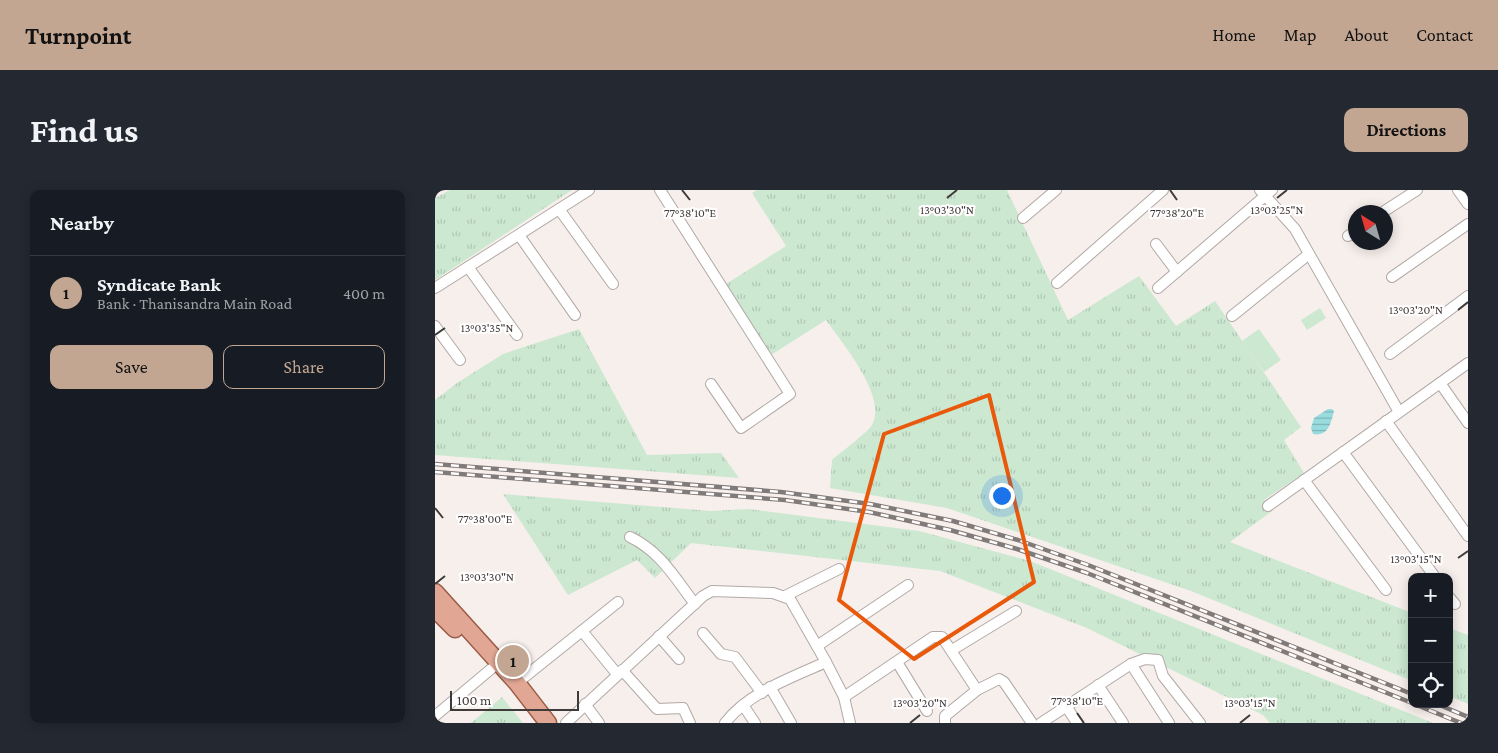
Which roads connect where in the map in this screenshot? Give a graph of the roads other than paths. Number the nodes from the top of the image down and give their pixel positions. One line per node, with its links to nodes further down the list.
1 (589, 190): 10 (street)
2 (660, 190): 32 (street)
3 (1056, 190): 11 (street)
4 (1417, 190): 9 (street)
5 (1458, 190): 8 (street)
6 (1160, 191): 19 (street)
7 (1266, 192): 15 (street); 17 (street)
8 (1468, 204)
9 (1393, 206)
10 (559, 209): 13 (street); 20 (street)
11 (1023, 218)
12 (1468, 224): 18 (street)
13 (519, 234): 16 (street); 24 (street)
14 (1156, 244): 17 (street)
15 (1309, 254): 25 (street); 33 (street)
16 (468, 267): 21 (street); 27 (street)
17 (1177, 272): 22 (street)
18 (1392, 278)
19 (1057, 283)
20 (613, 284)
21 (435, 288)
22 (1158, 288)
23 (1468, 296): 28 (street)
24 (575, 315)
25 (1232, 316)
26 (435, 326): 29 (street)
27 (517, 335)
28 (1390, 354)
29 (460, 360)
30 (1468, 363): 31 (street)
31 (1440, 383): 33 (street); 35 (street)
32 (711, 384)
33 (1399, 412): 34 (street)
34 (1386, 422): 36 (street); 39 (street)
35 (1468, 423)
36 (1343, 452): 37 (street); 42 (street)
37 (1304, 480): 38 (street); 44 (street)
38 (1268, 506)
39 (1468, 536)
40 (630, 537): 48 (street)
41 (839, 568): 46 (street)
42 (1432, 573)
43 (908, 585): 54 (street)
44 (1385, 590)
45 (435, 592): 62 (main road)
46 (785, 596): 48 (street); 54 (street)
47 (618, 602): 51 (street)
48 (695, 604): 53 (street)
49 (435, 609): 60 (main road)
50 (1016, 611): 55 (street)
51 (582, 631): 61 (street); 62 (street)
52 (703, 633): 64 (street)
53 (659, 636): 56 (street); 61 (street)
54 (817, 646): 57 (street)
55 (952, 650): 58 (street); 65 (street)
56 (679, 659)
57 (826, 662): 64 (street); 66 (street)
58 (897, 662): 66 (street); 70 (street)
59 (1131, 664): 63 (street); 86 (street); 87 (street)
60 (491, 669): 71 (street); 72 (main road)
61 (619, 672): 67 (street); 76 (street)
62 (517, 683): 73 (main road)
63 (1099, 685): 69 (street); 85 (street)
64 (766, 690): 68 (street); 79 (street)
65 (977, 690): 81 (street); 82 (street)
66 (845, 698): 80 (street)
67 (585, 704): 74 (street); 75 (street)
68 (743, 705): 77 (street); 78 (street)
69 (1066, 706): 83 (street); 84 (street)
70 (927, 711)
71 (435, 716)
72 (537, 723)
73 (548, 723)
74 (566, 723)
75 (599, 723)
76 (691, 723)
77 (725, 723)
78 (755, 723)
79 (791, 723)
80 (850, 723)
81 (945, 723)
82 (1032, 723)
83 (1041, 723)
84 (1077, 723)
85 (1123, 723)
86 (1169, 723)
87 (1200, 723)

